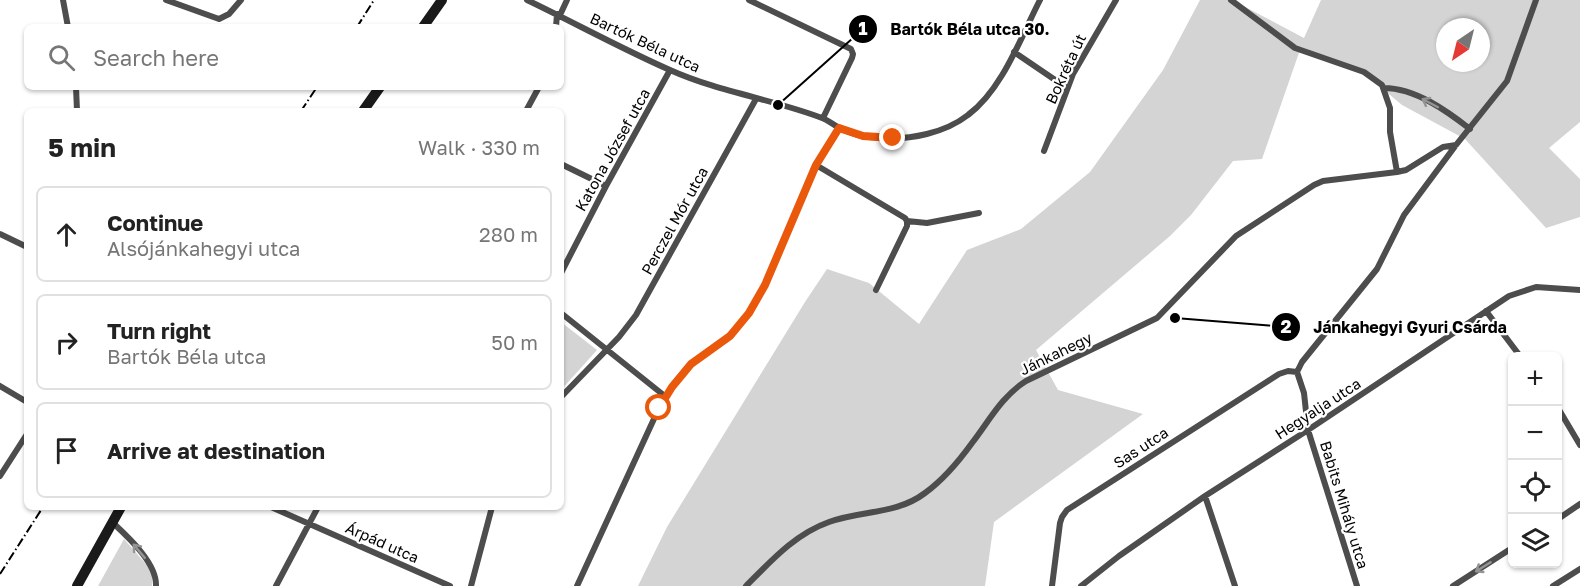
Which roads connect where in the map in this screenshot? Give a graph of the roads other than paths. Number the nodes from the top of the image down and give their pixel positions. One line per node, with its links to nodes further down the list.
1 (63, 0): 13 (street)
2 (166, 0): 3 (street)
3 (241, 0)
4 (442, 0): 14 (main road)
5 (527, 0): 12 (street, Bartók Béla utca)
6 (567, 0): 12 (street)
7 (749, 0): 27 (street)
8 (1040, 0): 16 (street, Bartók Béla utca)
9 (1116, 0): 18 (street, Bokréta út)
10 (1231, 0): 19 (street)
11 (1536, 0): 29 (street)
12 (558, 15): 15 (street); 17 (street, Bartók Béla utca)
13 (67, 24)
14 (425, 24)
15 (556, 24)
16 (1014, 52): 18 (street); 28 (street, Bartók Béla utca)
17 (670, 70): 23 (street, Bartók Béla utca); 35 (street, Katona József utca)
18 (1067, 88): 31 (street, Bokréta út)
19 (1384, 88): 29 (street, one-way to 19); 34 (street)
20 (76, 90): 24 (street)
21 (378, 90): 25 (main road)
22 (537, 90): 26 (street)
23 (756, 99): 27 (street, Bartók Béla utca); 45 (street, Perczel Mór utca)
24 (77, 108)
25 (365, 108)
26 (528, 108)
27 (823, 118): 28 (street, Bartók Béla utca)
28 (839, 128): 33 (street)
29 (1470, 129): 30 (street)
30 (1456, 145): 34 (street, Jánkahegy); 47 (street)
31 (1044, 151)
32 (564, 165): 35 (street)
33 (816, 165): 37 (street); 50 (street)
34 (1397, 172): 74 (street, Jánkahegy)
35 (606, 186): 40 (street, Katona József utca)
36 (979, 213): 37 (street)
37 (907, 221): 41 (street)
38 (0, 234): 39 (street)
39 (24, 246)
40 (564, 265)
41 (876, 290)
42 (1580, 290): 43 (street, Hegyalja utca)
43 (1486, 311): 46 (street); 53 (street, Hegyalja utca)
44 (564, 315): 45 (street)
45 (607, 350): 49 (street, Perczel Mór utca); 50 (street)
46 (1516, 352)
47 (1297, 372): 53 (street); 75 (street, Sas utca)
48 (0, 386): 51 (street)
49 (564, 393)
50 (666, 398): 73 (street)
51 (24, 400)
52 (1562, 416): 55 (street)
53 (1308, 430): 57 (street, Hegyalja utca); 78 (street, Babits Mihály utca)
54 (24, 439): 56 (street)
55 (1580, 445)
56 (0, 476)
57 (1205, 496): 76 (street, Hegyalja utca); 77 (street)
58 (1580, 504): 63 (street)
59 (119, 510): 64 (main road)
60 (278, 510): 65 (street, Árpád utca)
61 (316, 510): 65 (street)
62 (491, 510): 72 (street)
63 (1562, 516)
64 (112, 522): 68 (main road); 69 (street, one-way to 64)
65 (309, 524): 70 (street); 71 (street, Árpád utca)
66 (1508, 551): 79 (street, one-way to 79)
67 (1580, 569): 80 (street)
68 (77, 586)
69 (156, 586)
70 (276, 586)
71 (450, 586)
72 (471, 586)
73 (577, 586)
74 (746, 586)
75 (1052, 586)
76 (1081, 586)
77 (1234, 586)
78 (1357, 586)
79 (1453, 586)
80 (1553, 586)

